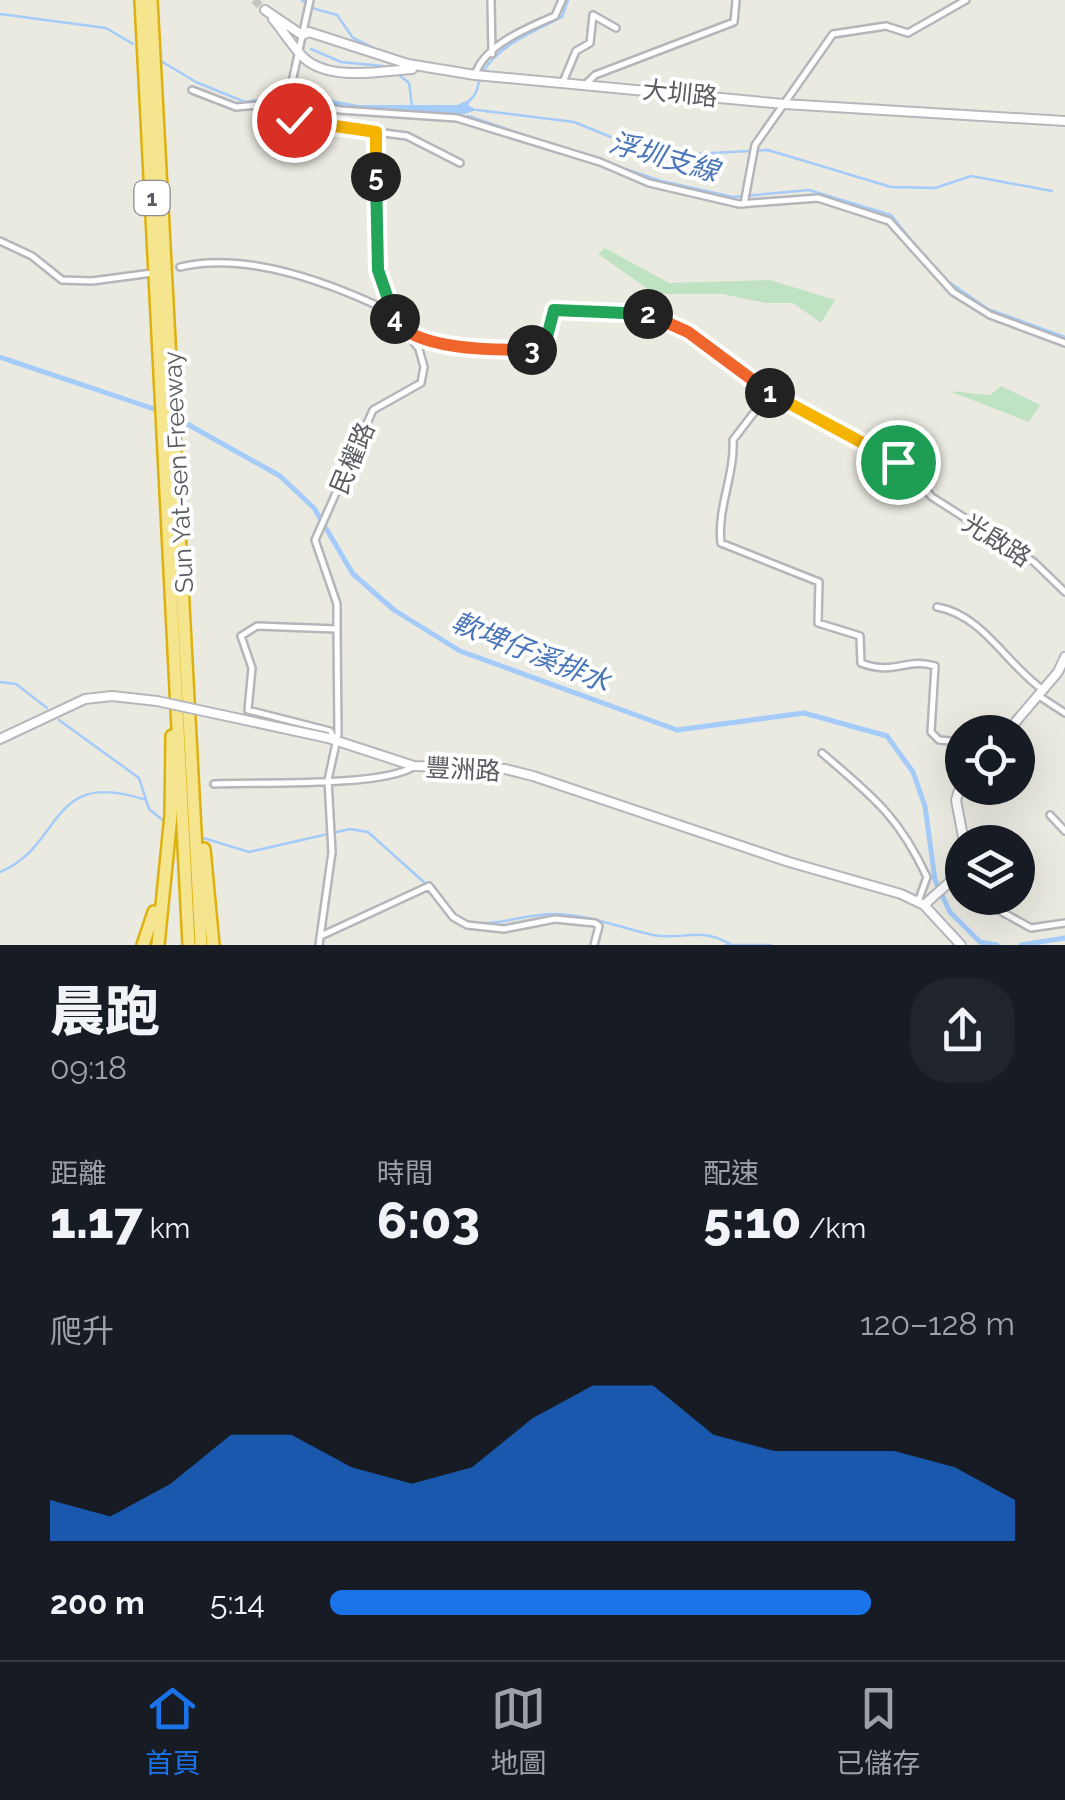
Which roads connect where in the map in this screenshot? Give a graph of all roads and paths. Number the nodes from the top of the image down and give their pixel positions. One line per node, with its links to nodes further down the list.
1 (140, 0): 47 (highway, Sun Yat-sen Freeway / 1)
2 (151, 0): 47 (highway, Sun Yat-sen Freeway / 1)
3 (310, 0): 9 (street)
4 (491, 0): 12 (street)
5 (562, 0): 12 (street)
6 (736, 0): 17 (street)
7 (966, 0): 20 (street)
8 (616, 28): 16 (street)
9 (302, 35): 10 (street); 10 (street, 大圳路); 11 (street, 大圳路)
10 (299, 48): 13 (street); 19 (street)
11 (362, 50): 13 (street); 14 (street, 大圳路)
12 (492, 54): 15 (street)
13 (364, 67): 14 (street)
14 (427, 68): 15 (street, 大圳路)
15 (479, 75): 16 (street, 大圳路)
16 (563, 82): 17 (street, 大圳路)
17 (586, 84): 20 (street, 大圳路)
18 (192, 90): 19 (street)
19 (290, 96): 22 (street); 24 (street)
20 (784, 104): 21 (street, 大圳路); 24 (street)
21 (1065, 121)
22 (376, 132): 23 (street); 28 (street)
23 (460, 162)
24 (745, 198): 30 (street)
25 (0, 241): 27 (street)
26 (180, 267): 28 (street)
27 (152, 273)
28 (391, 312): 29 (street)
29 (414, 338): 31 (street, 光啟路); 34 (street, 民權路)
30 (1065, 343)
31 (769, 393): 32 (street, 光啟路); 41 (street)
32 (1065, 592)
33 (937, 606): 36 (street)
34 (337, 629): 40 (street); 40 (street)
35 (1065, 657): 36 (street)
36 (1041, 694): 37 (street); 38 (street)
37 (1065, 713)
38 (1022, 715)
39 (0, 739): 40 (street, 豐洲路, bridge)
40 (332, 739): 43 (street, 豐洲路); 44 (street)
41 (945, 741)
42 (822, 752): 51 (street)
43 (414, 766): 44 (street); 51 (street, 豐洲路)
44 (328, 780): 45 (street); 55 (street)
45 (214, 784)
46 (1050, 815): 48 (street)
47 (188, 821): 49 (highway, Sun Yat-sen Freeway / 1); 49 (highway); 53 (highway)
48 (1065, 831)
49 (195, 849): 58 (highway, Sun Yat-sen Freeway / 1); 59 (highway, Sun Yat-sen Freeway / 1); 60 (highway)
50 (945, 888): 51 (street)
51 (924, 903): 63 (street)
52 (1008, 915): 54 (street)
53 (155, 920): 56 (highway); 57 (highway)
54 (1065, 923)
55 (322, 936): 61 (street); 62 (street)
56 (144, 945)
57 (158, 945)
58 (189, 945)
59 (201, 945)
60 (215, 945)
61 (319, 945)
62 (594, 945)
63 (961, 945)

